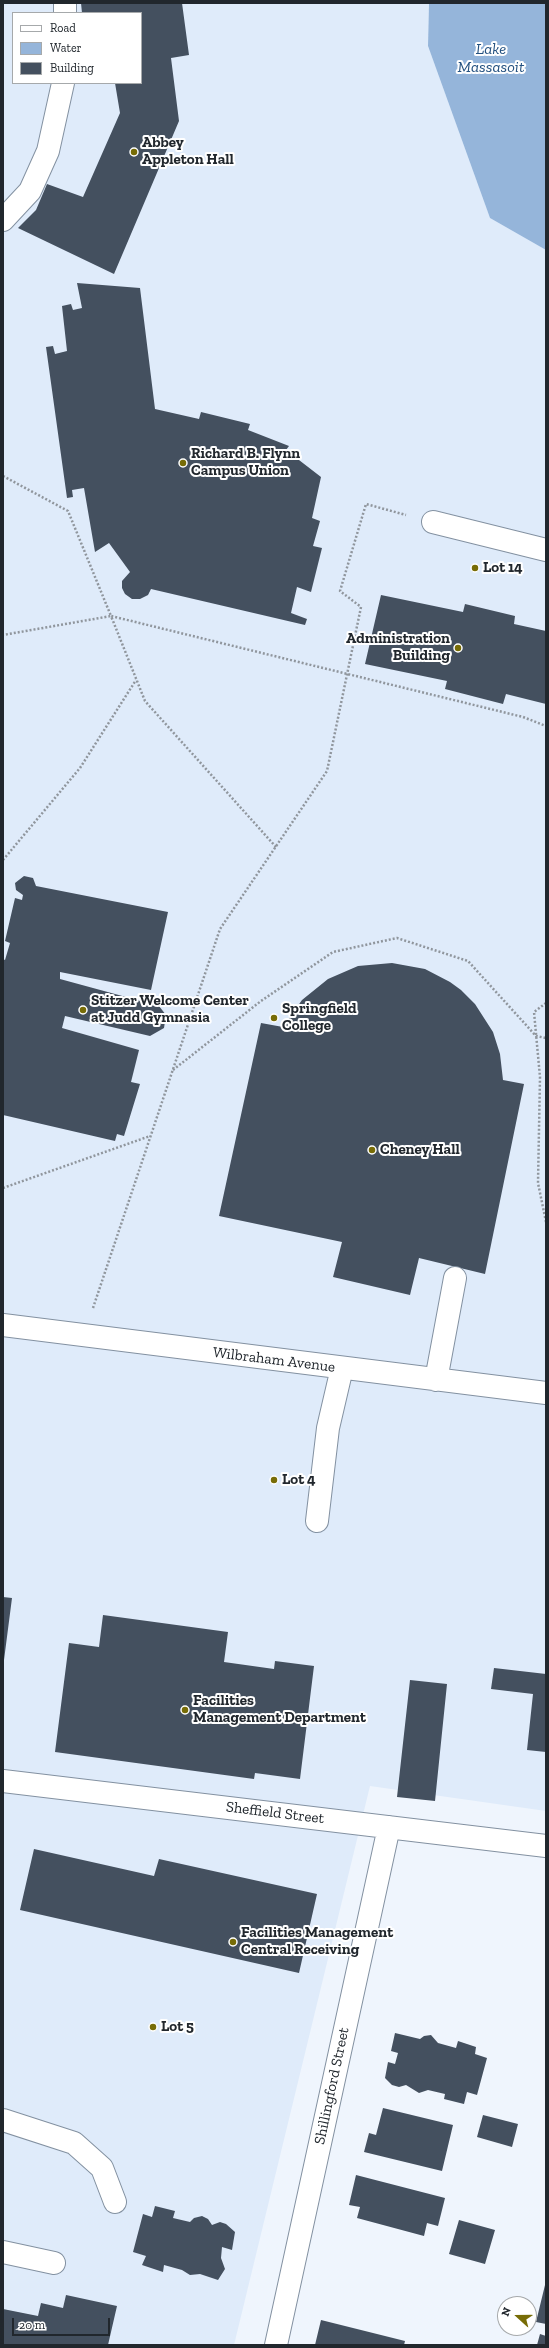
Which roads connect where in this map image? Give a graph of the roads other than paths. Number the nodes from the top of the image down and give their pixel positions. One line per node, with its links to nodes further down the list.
1 (63, 84): 2 (street)
2 (3, 220)
3 (433, 522): 4 (street)
4 (546, 550)
5 (455, 1278): 8 (street)
6 (3, 1326): 7 (street, Wilbraham Avenue)
7 (342, 1368): 8 (street, Wilbraham Avenue); 10 (street)
8 (436, 1380): 9 (street, Wilbraham Avenue)
9 (546, 1393)
10 (317, 1522)
11 (3, 1781): 12 (street, Sheffield Street)
12 (389, 1827): 13 (street, Sheffield Street); 18 (street, Shillingford Street)
13 (546, 1846)
14 (3, 2120): 15 (street)
15 (115, 2202)
16 (3, 2252): 17 (street)
17 (54, 2263)
18 (276, 2345)

